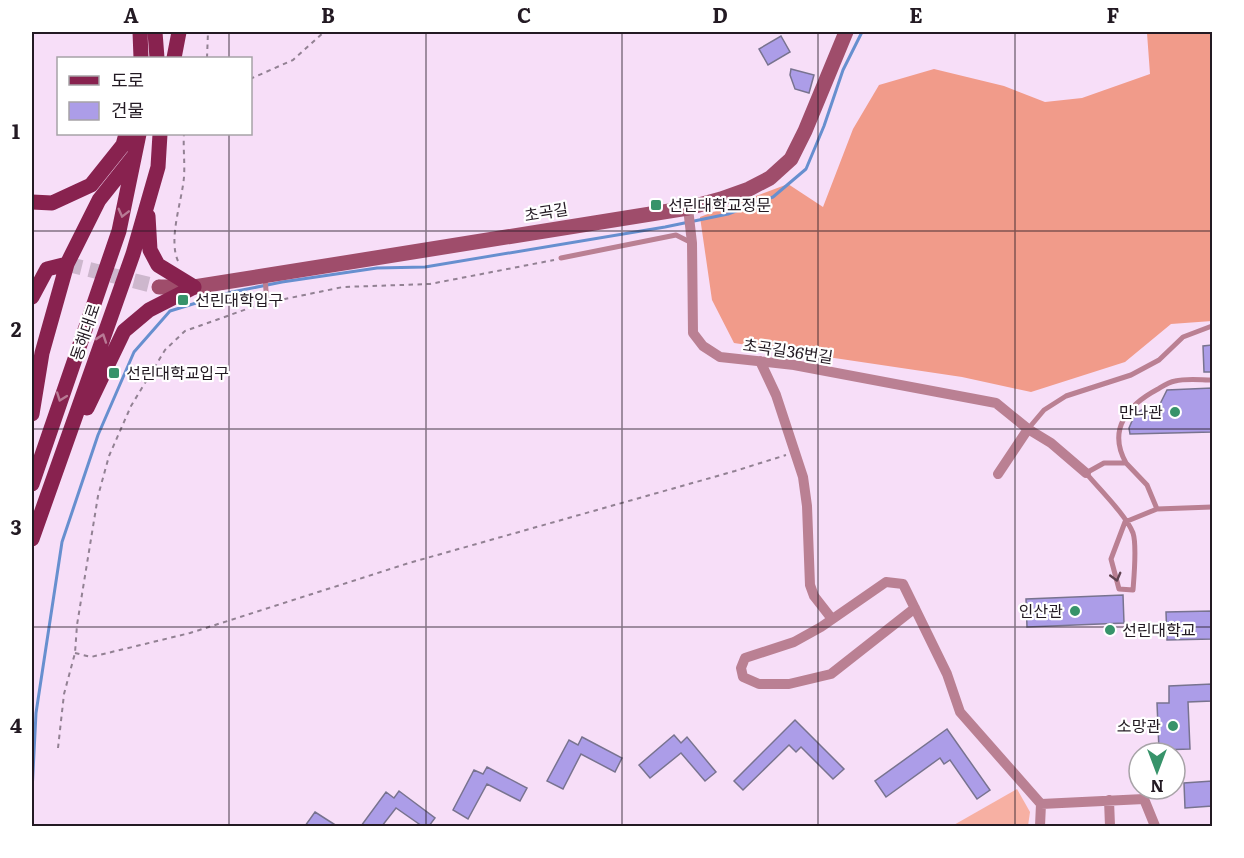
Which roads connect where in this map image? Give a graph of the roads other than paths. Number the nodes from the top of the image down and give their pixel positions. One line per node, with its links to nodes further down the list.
1 (140, 32): 5 (main road)
2 (155, 32): 6 (main road)
3 (179, 32): 7 (main road)
4 (846, 32): 14 (street, 초곡길)
5 (141, 57)
6 (157, 57)
7 (174, 57)
8 (126, 135): 13 (main road)
9 (139, 135): 11 (main road, 동해대로)
10 (160, 135): 12 (main road, 동해대로)
11 (135, 156): 17 (main road); 32 (main road, 동해대로, one-way to 32)
12 (147, 201): 20 (main road); 29 (main road, 동해대로, one-way to 12)
13 (32, 202)
14 (688, 213): 15 (street, 초곡길36번길); 18 (street, 초곡길)
15 (692, 243): 16 (lane); 24 (street, 초곡길36번길)
16 (561, 258)
17 (67, 264): 21 (main road); 26 (main road)
18 (264, 276): 20 (street, 초곡길); 22 (lane)
19 (159, 287): 20 (street, 초곡길)
20 (194, 287): 29 (main road)
21 (32, 297)
22 (267, 303)
23 (1212, 326): 27 (lane)
24 (760, 361): 27 (street, 초곡길36번길); 38 (street)
25 (1212, 380): 28 (lane)
26 (32, 414)
27 (1028, 429): 30 (street, 초곡길36번길); 31 (street)
28 (1126, 463): 30 (lane); 34 (lane)
29 (56, 473): 36 (main road, 동해대로)
30 (1086, 473): 35 (lane)
31 (998, 474)
32 (32, 484)
33 (1212, 507): 34 (lane)
34 (1157, 509): 35 (lane)
35 (1125, 522): 35 (lane, one-way to 35)
36 (32, 539)
37 (915, 608): 38 (street); 38 (street); 40 (street)
38 (832, 619)
39 (1109, 800): 40 (street); 42 (street); 43 (street)
40 (1041, 804): 41 (street)
41 (1040, 826)
42 (1110, 826)
43 (1155, 826)

